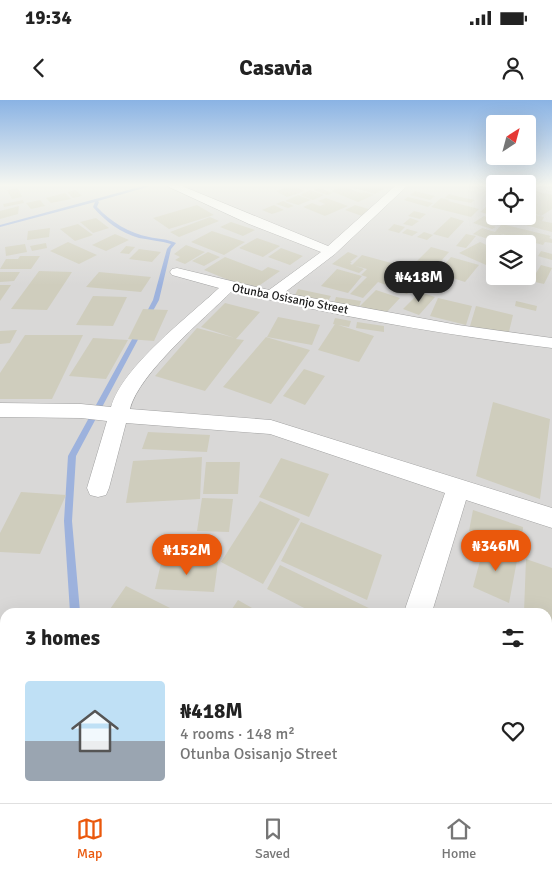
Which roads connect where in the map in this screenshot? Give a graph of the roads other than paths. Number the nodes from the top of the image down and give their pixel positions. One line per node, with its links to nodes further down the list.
1 (248, 219): 3 (street)
2 (366, 219): 3 (street)
3 (330, 251): 6 (street)
4 (177, 272): 5 (street, Otunba Osisanjo Street)
5 (228, 287): 6 (street, Otunba Osisanjo Street); 9 (street)
6 (271, 296): 7 (street, Otunba Osisanjo Street)
7 (552, 343)
8 (0, 410): 9 (street)
9 (110, 414): 10 (street); 11 (street)
10 (98, 488)
11 (458, 488): 12 (street); 13 (street)
12 (552, 518)
13 (419, 608)

